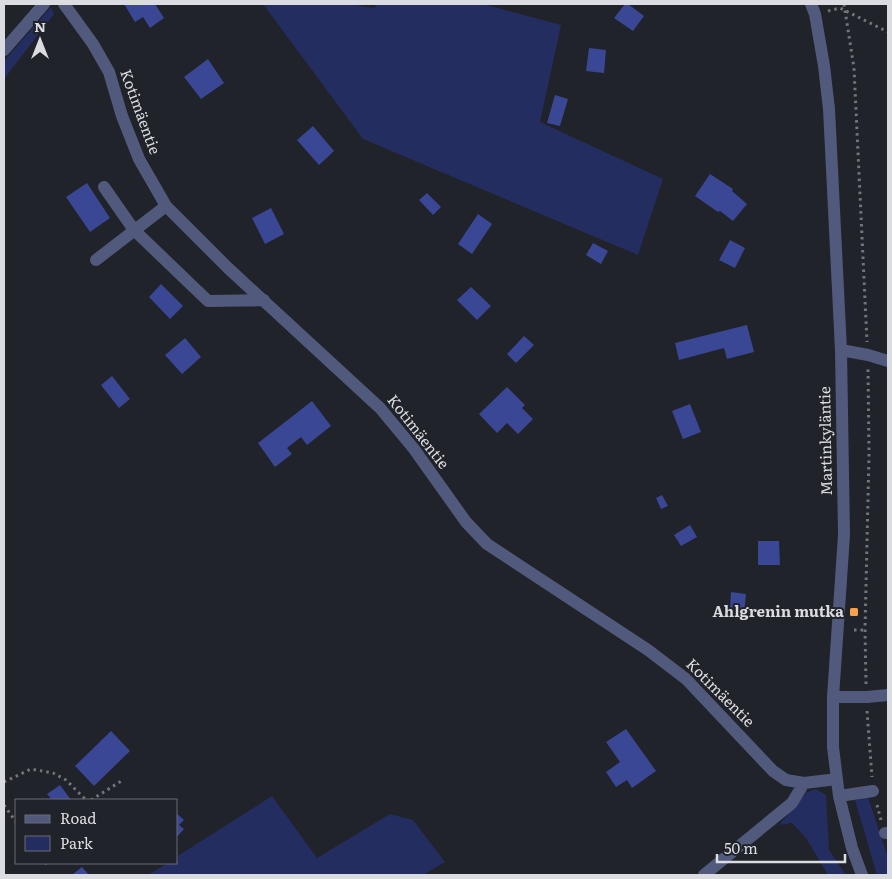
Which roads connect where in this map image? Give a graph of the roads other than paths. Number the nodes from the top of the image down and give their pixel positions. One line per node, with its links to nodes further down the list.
1 (44, 4): 4 (street)
2 (64, 4): 6 (street, Kotimäentie)
3 (813, 9): 10 (street, Martinkyläntie)
4 (4, 50)
5 (104, 187): 7 (street)
6 (166, 206): 7 (street); 9 (street, Kotimäentie)
7 (134, 230): 8 (street); 9 (street)
8 (96, 260)
9 (264, 300): 15 (street, Kotimäentie)
10 (841, 350): 11 (street); 13 (street, Martinkyläntie)
11 (888, 361)
12 (888, 695): 13 (street)
13 (833, 697): 14 (street, Martinkyläntie)
14 (837, 779): 15 (street, Kotimäentie); 17 (street, Martinkyläntie)
15 (804, 783): 18 (street)
16 (873, 791): 17 (street)
17 (839, 796): 19 (street, Martinkyläntie)
18 (704, 875)
19 (862, 875)

